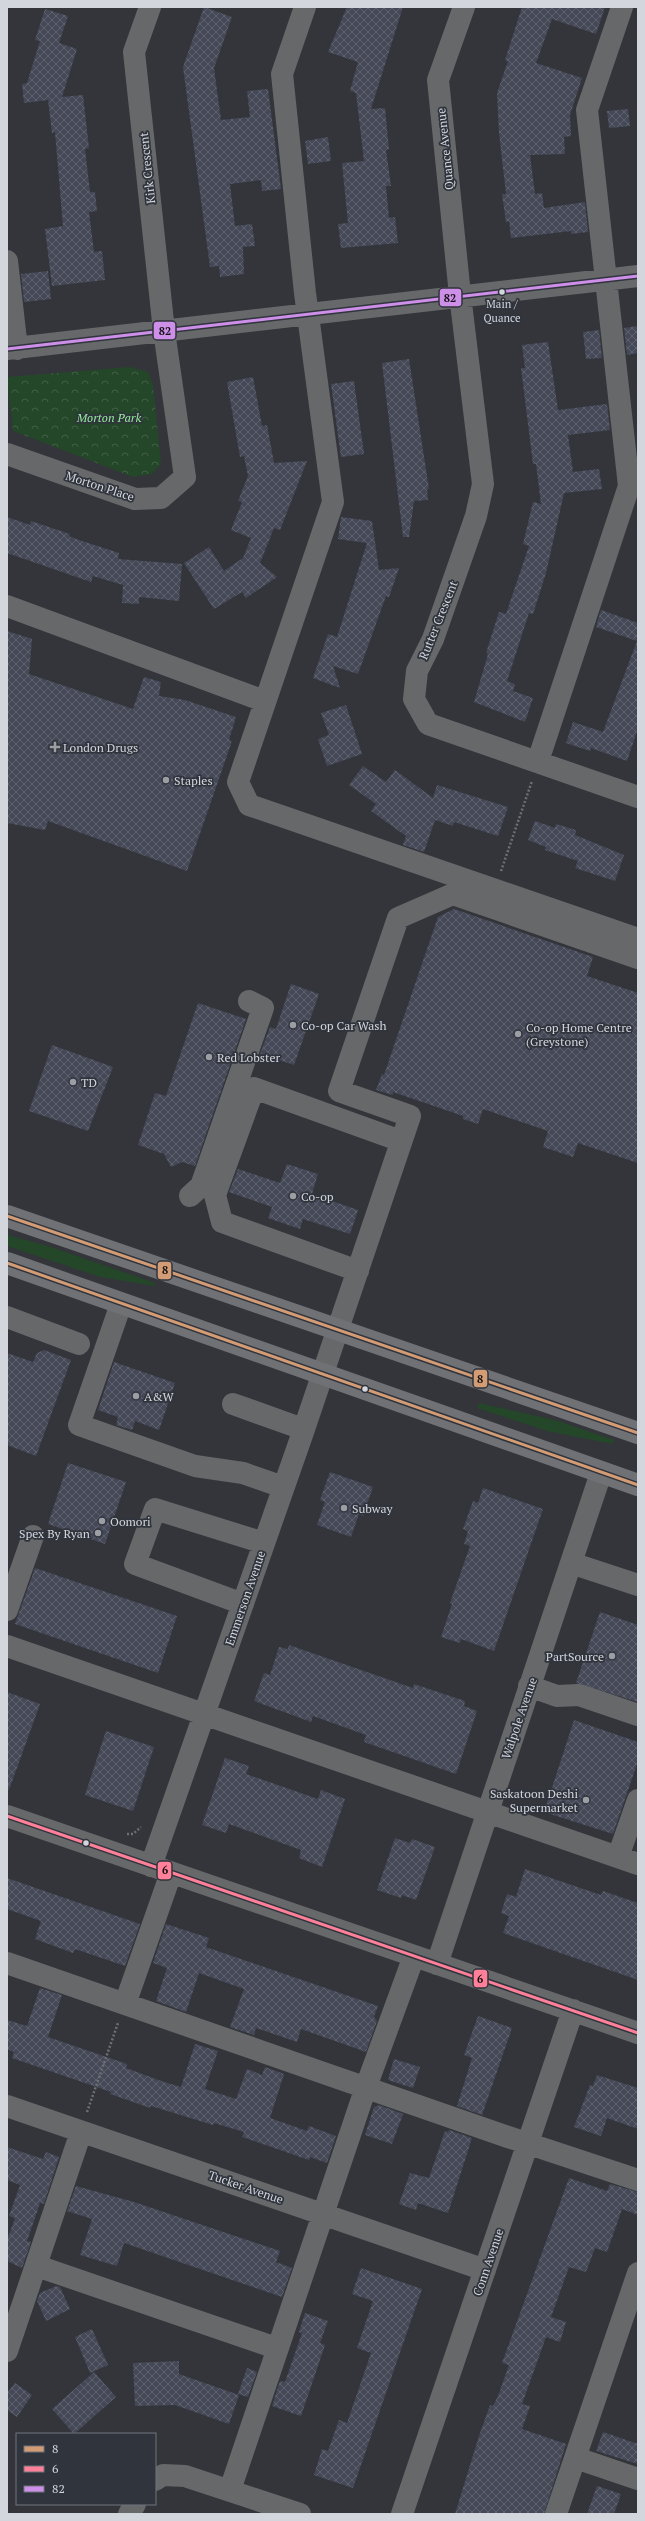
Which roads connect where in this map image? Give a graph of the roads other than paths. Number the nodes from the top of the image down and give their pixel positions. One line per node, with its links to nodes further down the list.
1 (150, 7): 10 (street, Kirk Crescent)
2 (305, 7): 9 (street)
3 (464, 7): 8 (street, Quance Avenue)
4 (622, 7): 7 (street)
5 (7, 261): 11 (street)
6 (638, 276): 7 (street)
7 (607, 279): 8 (street); 15 (street)
8 (460, 295): 9 (street); 15 (street, Rutter Crescent)
9 (308, 313): 10 (street); 14 (street)
10 (164, 331): 11 (street); 12 (street, Morton Place)
11 (12, 349)
12 (7, 454)
13 (7, 606): 14 (street)
14 (264, 701): 17 (street)
15 (536, 768): 16 (street, Rutter Crescent)
16 (638, 797)
17 (638, 939)
18 (638, 958): 20 (street, Emmerson Avenue)
19 (249, 1001): 21 (street)
20 (401, 1141): 24 (street, Emmerson Avenue); 24 (street)
21 (190, 1196)
22 (7, 1216): 27 (main road)
23 (7, 1263): 25 (main road)
24 (358, 1271): 27 (street, Emmerson Avenue)
25 (121, 1304): 29 (main road); 35 (street)
26 (7, 1317): 28 (street)
27 (337, 1330): 29 (street, Emmerson Avenue); 32 (main road)
28 (79, 1344)
29 (323, 1372): 31 (street, Emmerson Avenue); 33 (main road)
30 (233, 1404): 31 (street)
31 (303, 1429): 35 (street, Emmerson Avenue)
32 (638, 1433)
33 (601, 1472): 34 (main road); 38 (street, Walpole Avenue)
34 (638, 1485)
35 (283, 1487): 37 (street, Emmerson Avenue)
36 (33, 1536): 41 (street)
37 (264, 1543): 40 (street, Emmerson Avenue); 40 (street)
38 (571, 1563): 39 (street); 43 (street, Walpole Avenue)
39 (638, 1585)
40 (243, 1604): 44 (street, Emmerson Avenue)
41 (7, 1610)
42 (7, 1646): 44 (street)
43 (529, 1686): 45 (street); 47 (street, Walpole Avenue)
44 (205, 1714): 47 (street); 50 (street, Emmerson Avenue)
45 (638, 1716)
46 (638, 1800): 49 (street)
47 (487, 1812): 49 (street); 53 (street, Walpole Avenue)
48 (7, 1816): 50 (street)
49 (628, 1861)
50 (161, 1869): 51 (street); 54 (street, Emmerson Avenue)
51 (414, 1956): 53 (street); 57 (street)
52 (7, 1963): 54 (street)
53 (437, 1964): 55 (street)
54 (125, 2004): 57 (street)
55 (572, 2010): 56 (street); 60 (street, Conn Avenue)
56 (638, 2033)
57 (366, 2087): 60 (street); 62 (street)
58 (7, 2106): 59 (street, Tucker Avenue)
59 (83, 2124): 62 (street, Tucker Avenue); 63 (street)
60 (528, 2144): 61 (street); 64 (street, Conn Avenue)
61 (638, 2180)
62 (324, 2213): 64 (street, Tucker Avenue); 66 (street)
63 (37, 2266): 66 (street); 67 (street)
64 (485, 2270): 73 (street, Conn Avenue)
65 (638, 2273): 68 (street)
66 (276, 2348): 71 (street)
67 (7, 2351)
68 (576, 2458): 70 (street); 74 (street)
69 (156, 2479): 71 (street)
70 (638, 2479)
71 (230, 2490): 72 (street)
72 (300, 2514)
73 (402, 2514)
74 (556, 2514)

